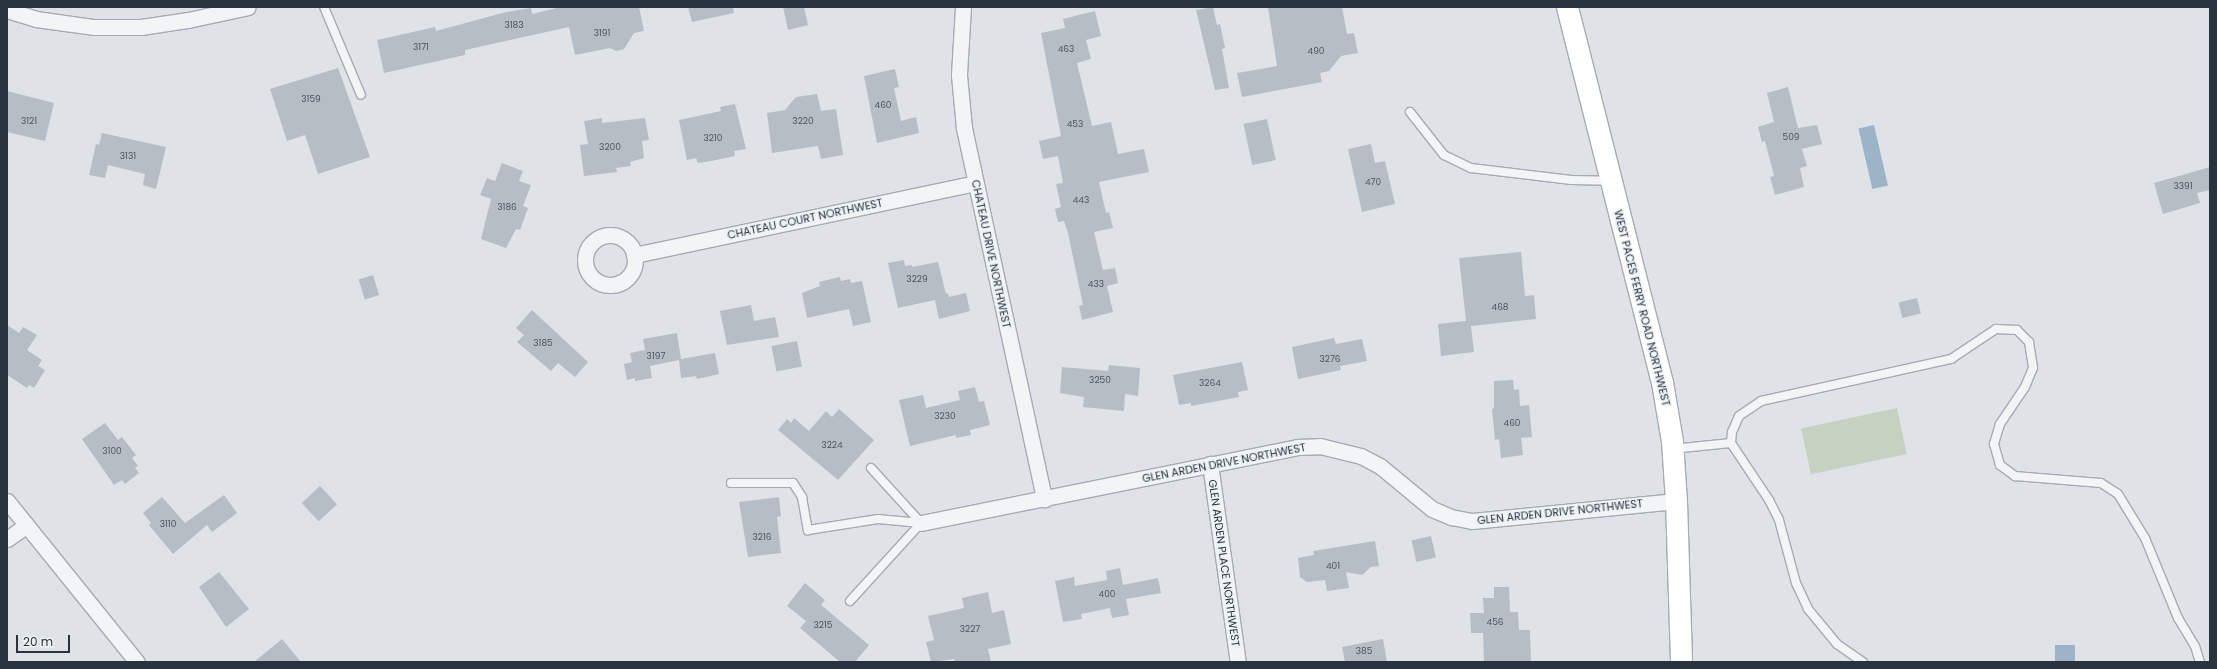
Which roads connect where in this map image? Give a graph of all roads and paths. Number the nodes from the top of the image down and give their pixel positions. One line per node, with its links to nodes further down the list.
1 (248, 7): 5 (street)
2 (324, 7): 6 (lane)
3 (963, 7): 9 (street, CHATEAU DRIVE NORTHWEST)
4 (1567, 7): 8 (main road, WEST PACES FERRY ROAD NORTHWEST)
5 (7, 10)
6 (362, 94)
7 (1410, 112): 8 (lane)
8 (1611, 181): 12 (main road, WEST PACES FERRY ROAD NORTHWEST)
9 (975, 183): 10 (street, CHATEAU COURT NORTHWEST); 16 (street, CHATEAU DRIVE NORTHWEST)
10 (634, 255)
11 (1731, 444): 12 (lane); 26 (lane); 27 (lane)
12 (1672, 449): 18 (main road, WEST PACES FERRY ROAD NORTHWEST)
13 (1210, 464): 16 (street, GLEN ARDEN DRIVE NORTHWEST); 18 (street, GLEN ARDEN DRIVE NORTHWEST); 24 (street, GLEN ARDEN PLACE NORTHWEST)
14 (871, 468): 19 (lane)
15 (731, 482): 19 (lane)
16 (1044, 499): 19 (street, GLEN ARDEN DRIVE NORTHWEST)
17 (7, 501): 20 (street)
18 (1676, 501): 25 (main road, WEST PACES FERRY ROAD NORTHWEST)
19 (921, 523): 22 (lane)
20 (27, 525): 21 (street); 23 (street)
21 (7, 539)
22 (850, 601)
23 (137, 662)
24 (1238, 662)
25 (1681, 662)
26 (1863, 662)
27 (2200, 662)

